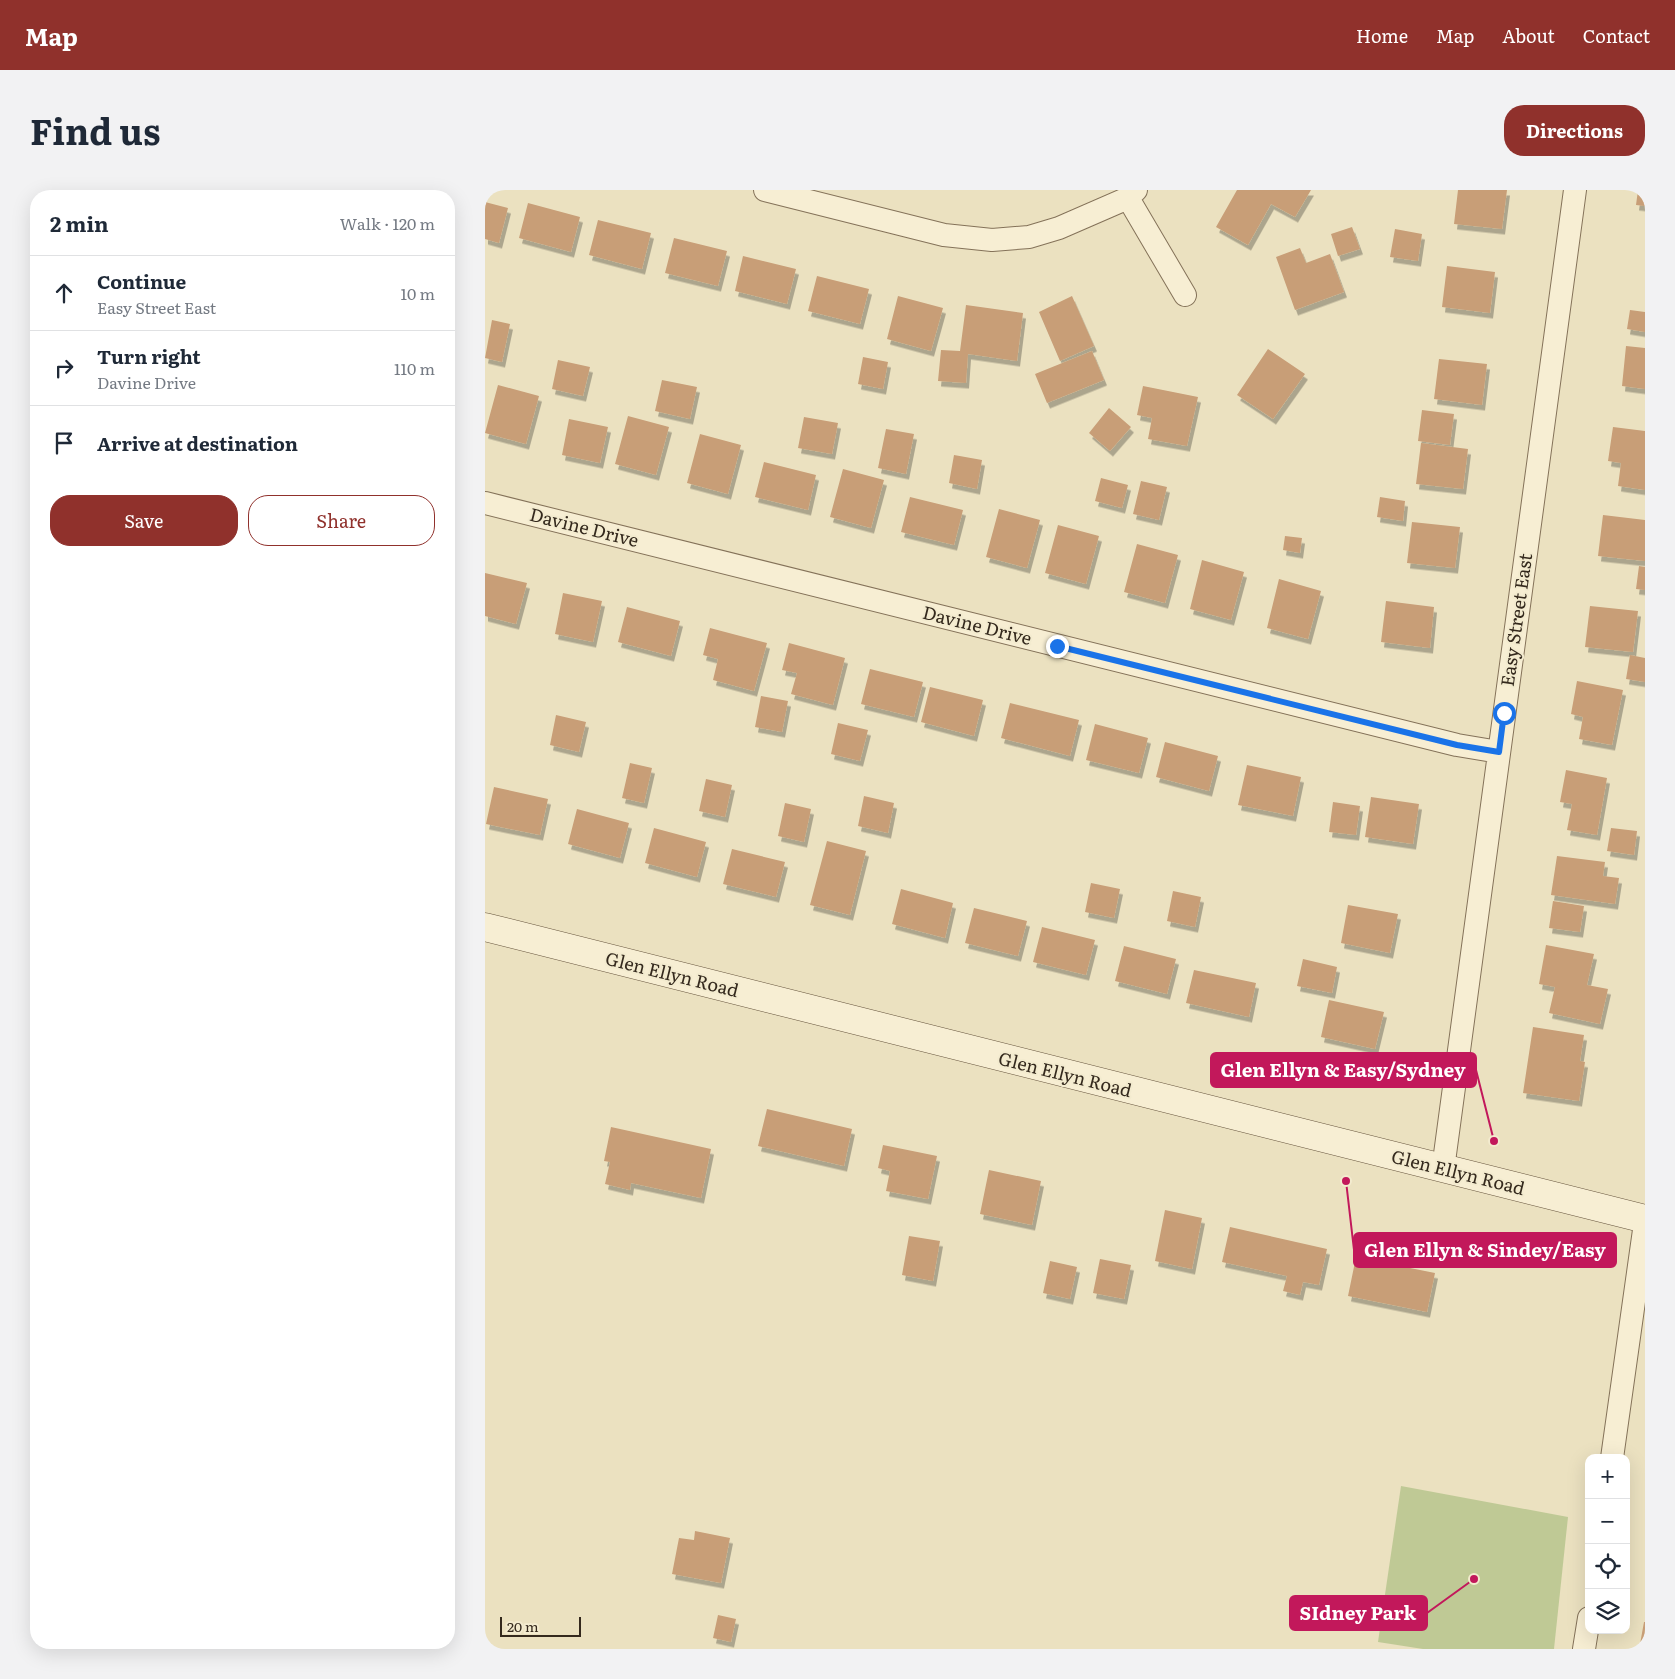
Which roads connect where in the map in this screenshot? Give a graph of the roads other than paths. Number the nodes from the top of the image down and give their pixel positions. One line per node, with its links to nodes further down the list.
1 (765, 190): 3 (street)
2 (1575, 190): 6 (street, Easy Street East)
3 (1132, 194): 4 (street)
4 (1185, 295)
5 (485, 503): 6 (street, Davine Drive)
6 (1499, 752): 8 (street, Easy Street East)
7 (485, 927): 8 (street, Glen Ellyn Road)
8 (1443, 1169): 9 (street, Glen Ellyn Road)
9 (1645, 1219)
10 (1645, 1223): 11 (street)
11 (1613, 1454)
12 (1586, 1634): 13 (street)
13 (1584, 1649)

